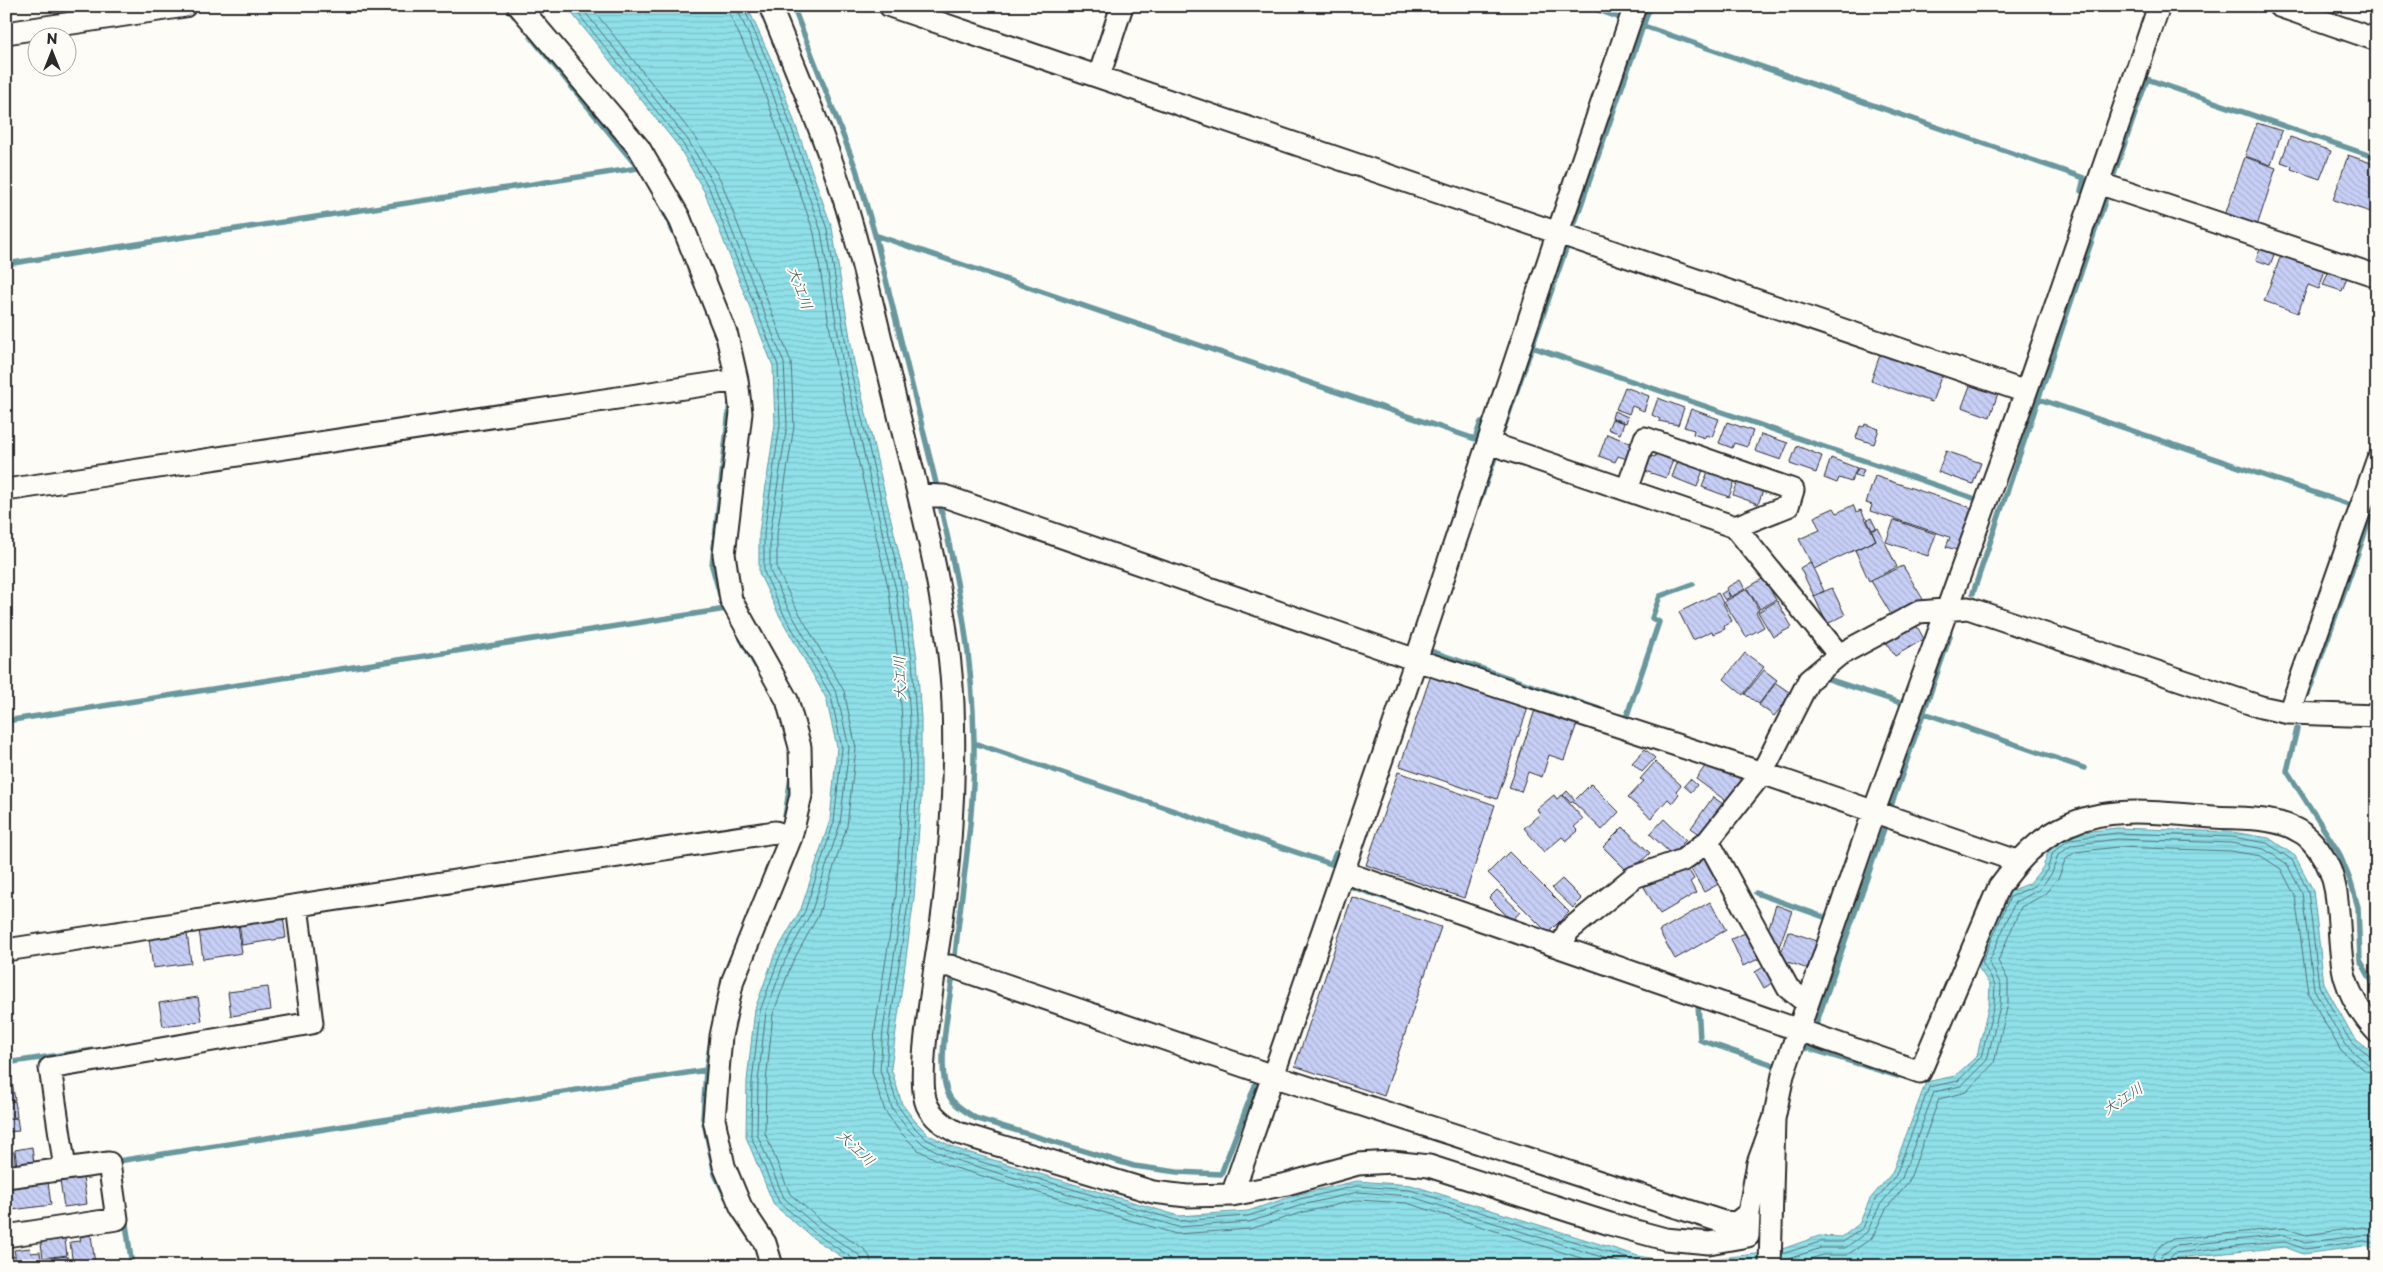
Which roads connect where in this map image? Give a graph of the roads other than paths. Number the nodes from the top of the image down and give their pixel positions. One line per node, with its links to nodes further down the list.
1 (185, 6): 9 (street)
2 (519, 6): 15 (street)
3 (770, 6): 21 (street)
4 (890, 6): 11 (street)
5 (1122, 6): 11 (street)
6 (1635, 6): 13 (street)
7 (2159, 6): 12 (street)
8 (2279, 6): 10 (street)
9 (6, 33)
10 (2377, 40)
11 (1098, 76): 13 (street)
12 (2098, 183): 14 (street); 16 (street)
13 (1558, 232): 16 (street); 17 (street)
14 (2377, 276)
15 (738, 380): 19 (street); 30 (street)
16 (2026, 392): 23 (street)
17 (1489, 443): 20 (street); 25 (street)
18 (2377, 461): 26 (street)
19 (6, 490)
20 (1627, 490): 22 (street); 22 (street)
21 (918, 495): 25 (street); 37 (street)
22 (1735, 527): 24 (street)
23 (1948, 610): 24 (street); 26 (street); 29 (street)
24 (1839, 655): 28 (street)
25 (1416, 660): 28 (street); 33 (street)
26 (2289, 713): 27 (street)
27 (2377, 716)
28 (1762, 773): 29 (street); 31 (street)
29 (1874, 811): 32 (street); 38 (street)
30 (790, 837): 34 (street); 48 (street)
31 (1708, 842): 35 (street); 38 (street)
32 (2017, 861): 39 (street); 40 (street)
33 (1343, 872): 35 (street); 41 (street)
34 (296, 906): 36 (street); 43 (street)
35 (1562, 946): 39 (street)
36 (6, 950)
37 (935, 966): 41 (street); 45 (street)
38 (1807, 1004): 39 (street)
39 (1798, 1030): 42 (street)
40 (2377, 1032)
41 (1273, 1076): 45 (street); 46 (street)
42 (1774, 1120): 46 (street); 49 (street)
43 (65, 1169): 44 (street); 47 (street)
44 (6, 1177)
45 (1232, 1195): 46 (street)
46 (1749, 1213)
47 (6, 1236)
48 (772, 1266)
49 (1770, 1266)

